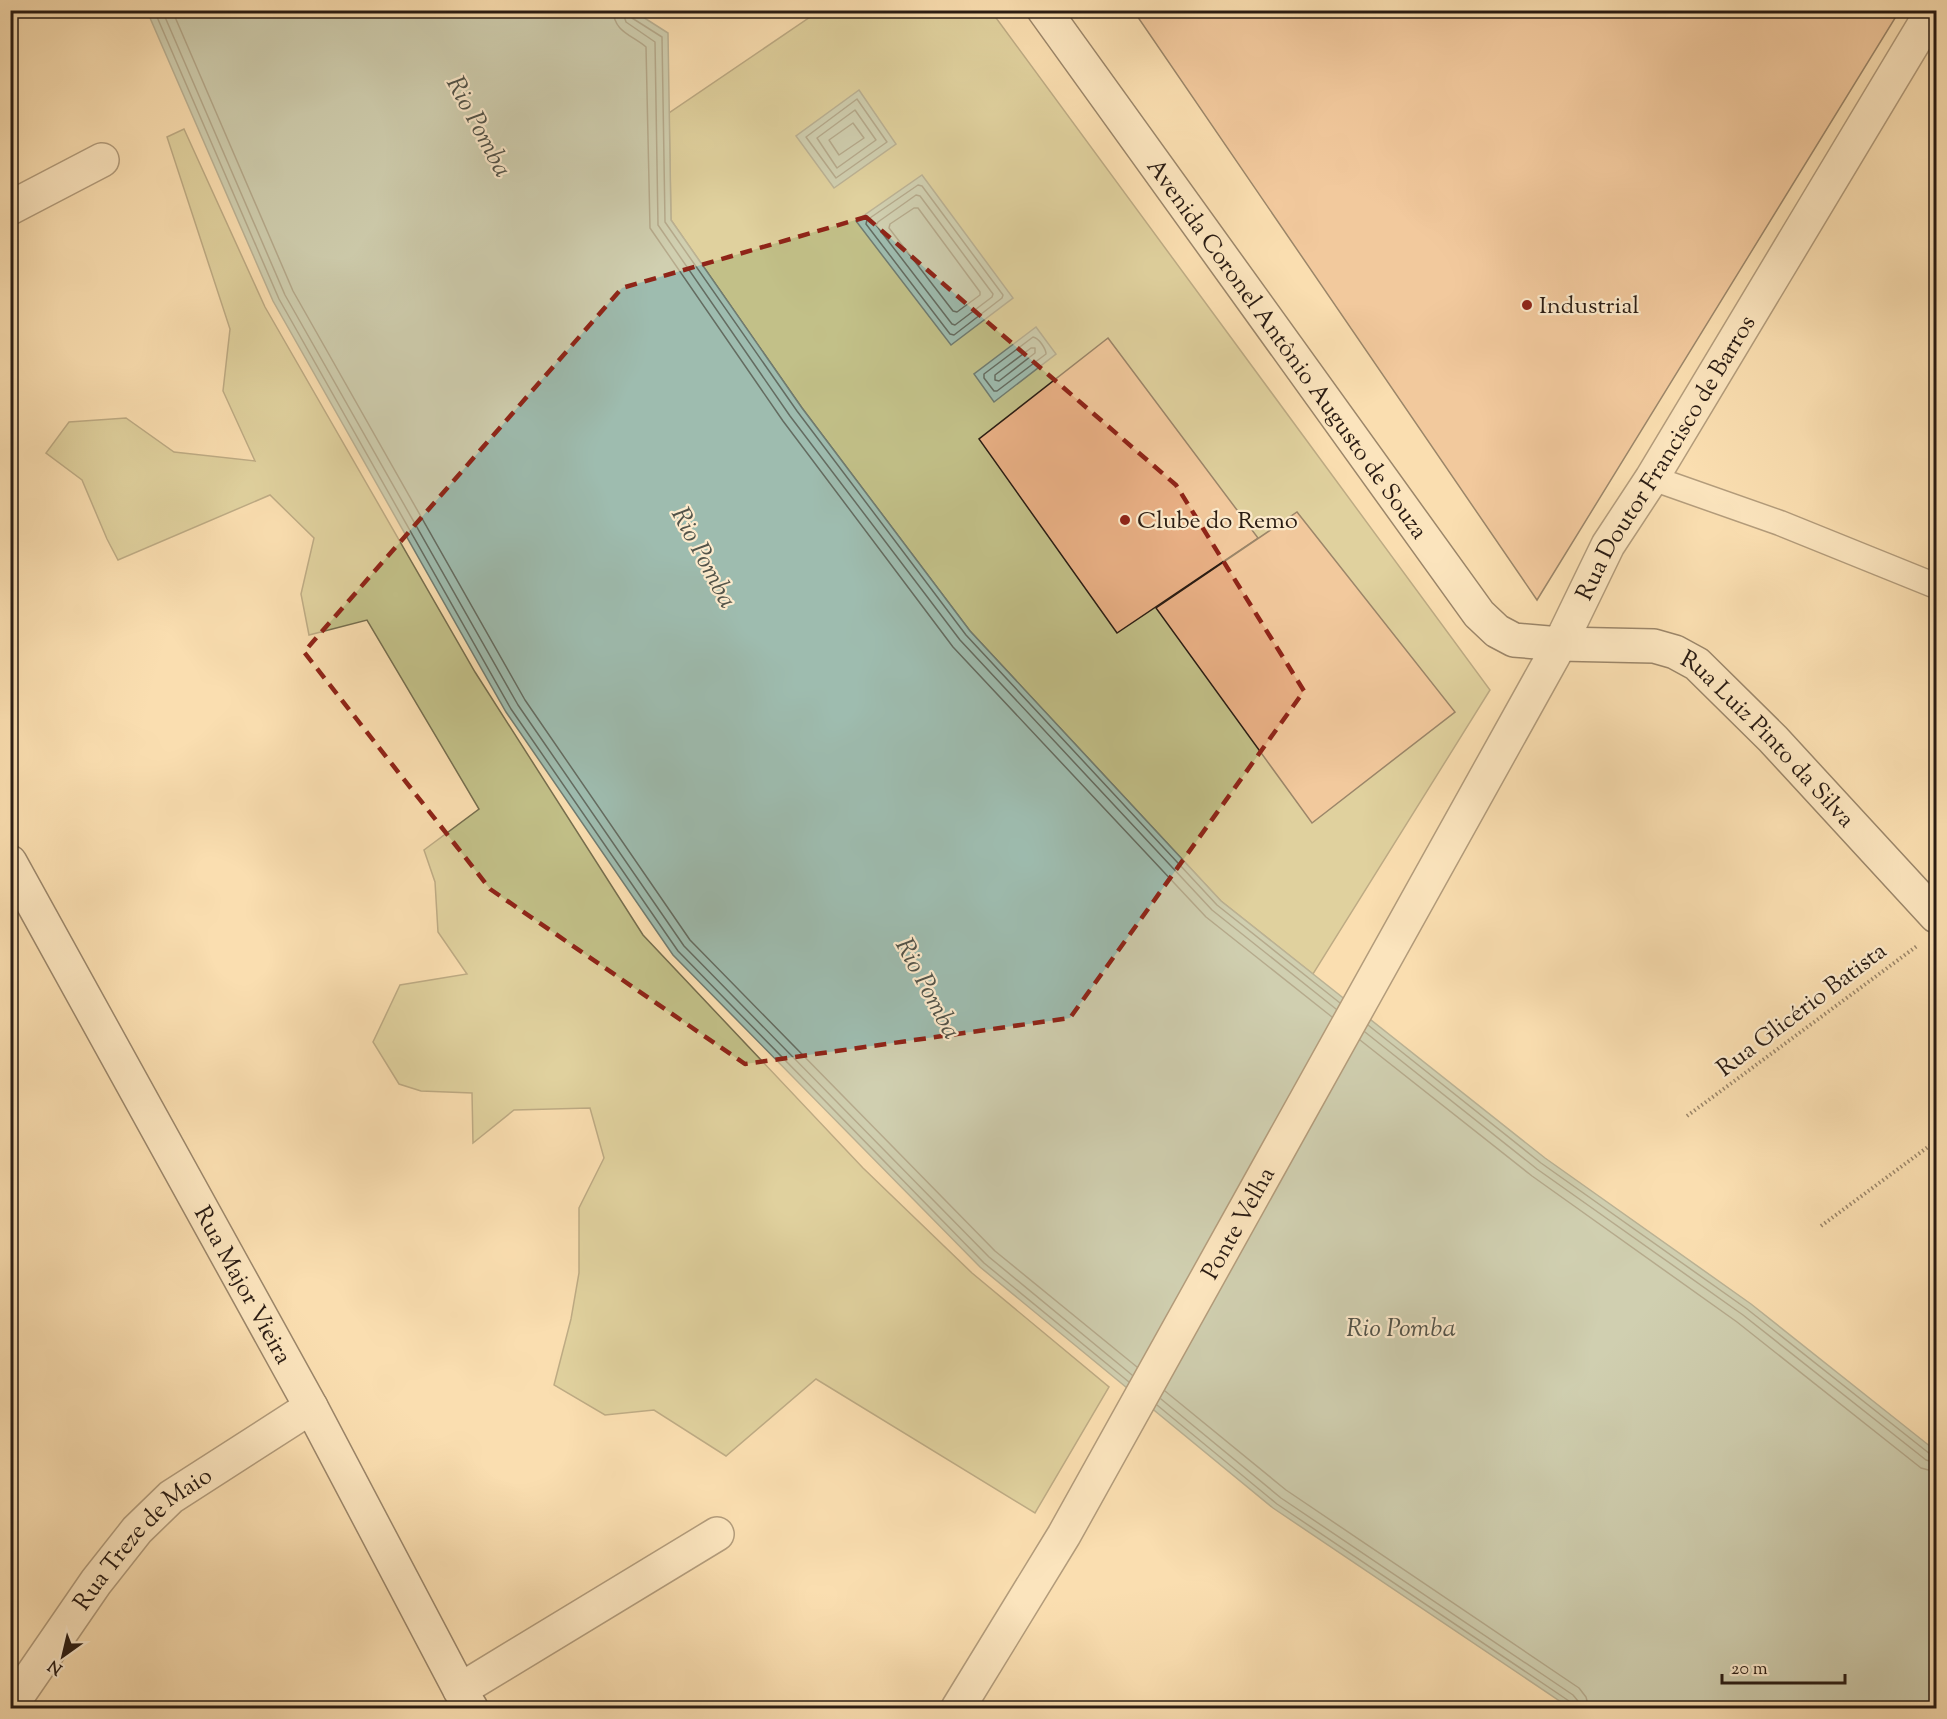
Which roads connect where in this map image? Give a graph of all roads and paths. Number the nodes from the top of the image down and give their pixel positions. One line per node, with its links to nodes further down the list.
1 (1044, 10): 7 (street, Avenida Coronel Antônio Augusto de Souza)
2 (1933, 10): 5 (street, Rua Doutor Francisco de Barros)
3 (102, 160): 4 (street)
4 (10, 208)
5 (1652, 478): 6 (lane); 7 (street, Rua Doutor Francisco de Barros)
6 (1936, 586)
7 (1560, 644): 9 (street, Rua Doutor Francisco de Barros); 10 (street, Rua Luiz Pinto da Silva)
8 (10, 862): 15 (street, Rua Major Vieira)
9 (1411, 912): 19 (street, Ponte Velha)
10 (1936, 916)
11 (1917, 945): 12 (path, Rua Glicério Batista)
12 (1687, 1116)
13 (1936, 1141): 14 (path)
14 (1821, 1226)
15 (311, 1407): 17 (street, Rua Major Vieira); 18 (street, Rua Treze de Maio)
16 (717, 1534): 17 (street)
17 (465, 1699)
18 (10, 1707)
19 (958, 1708)

